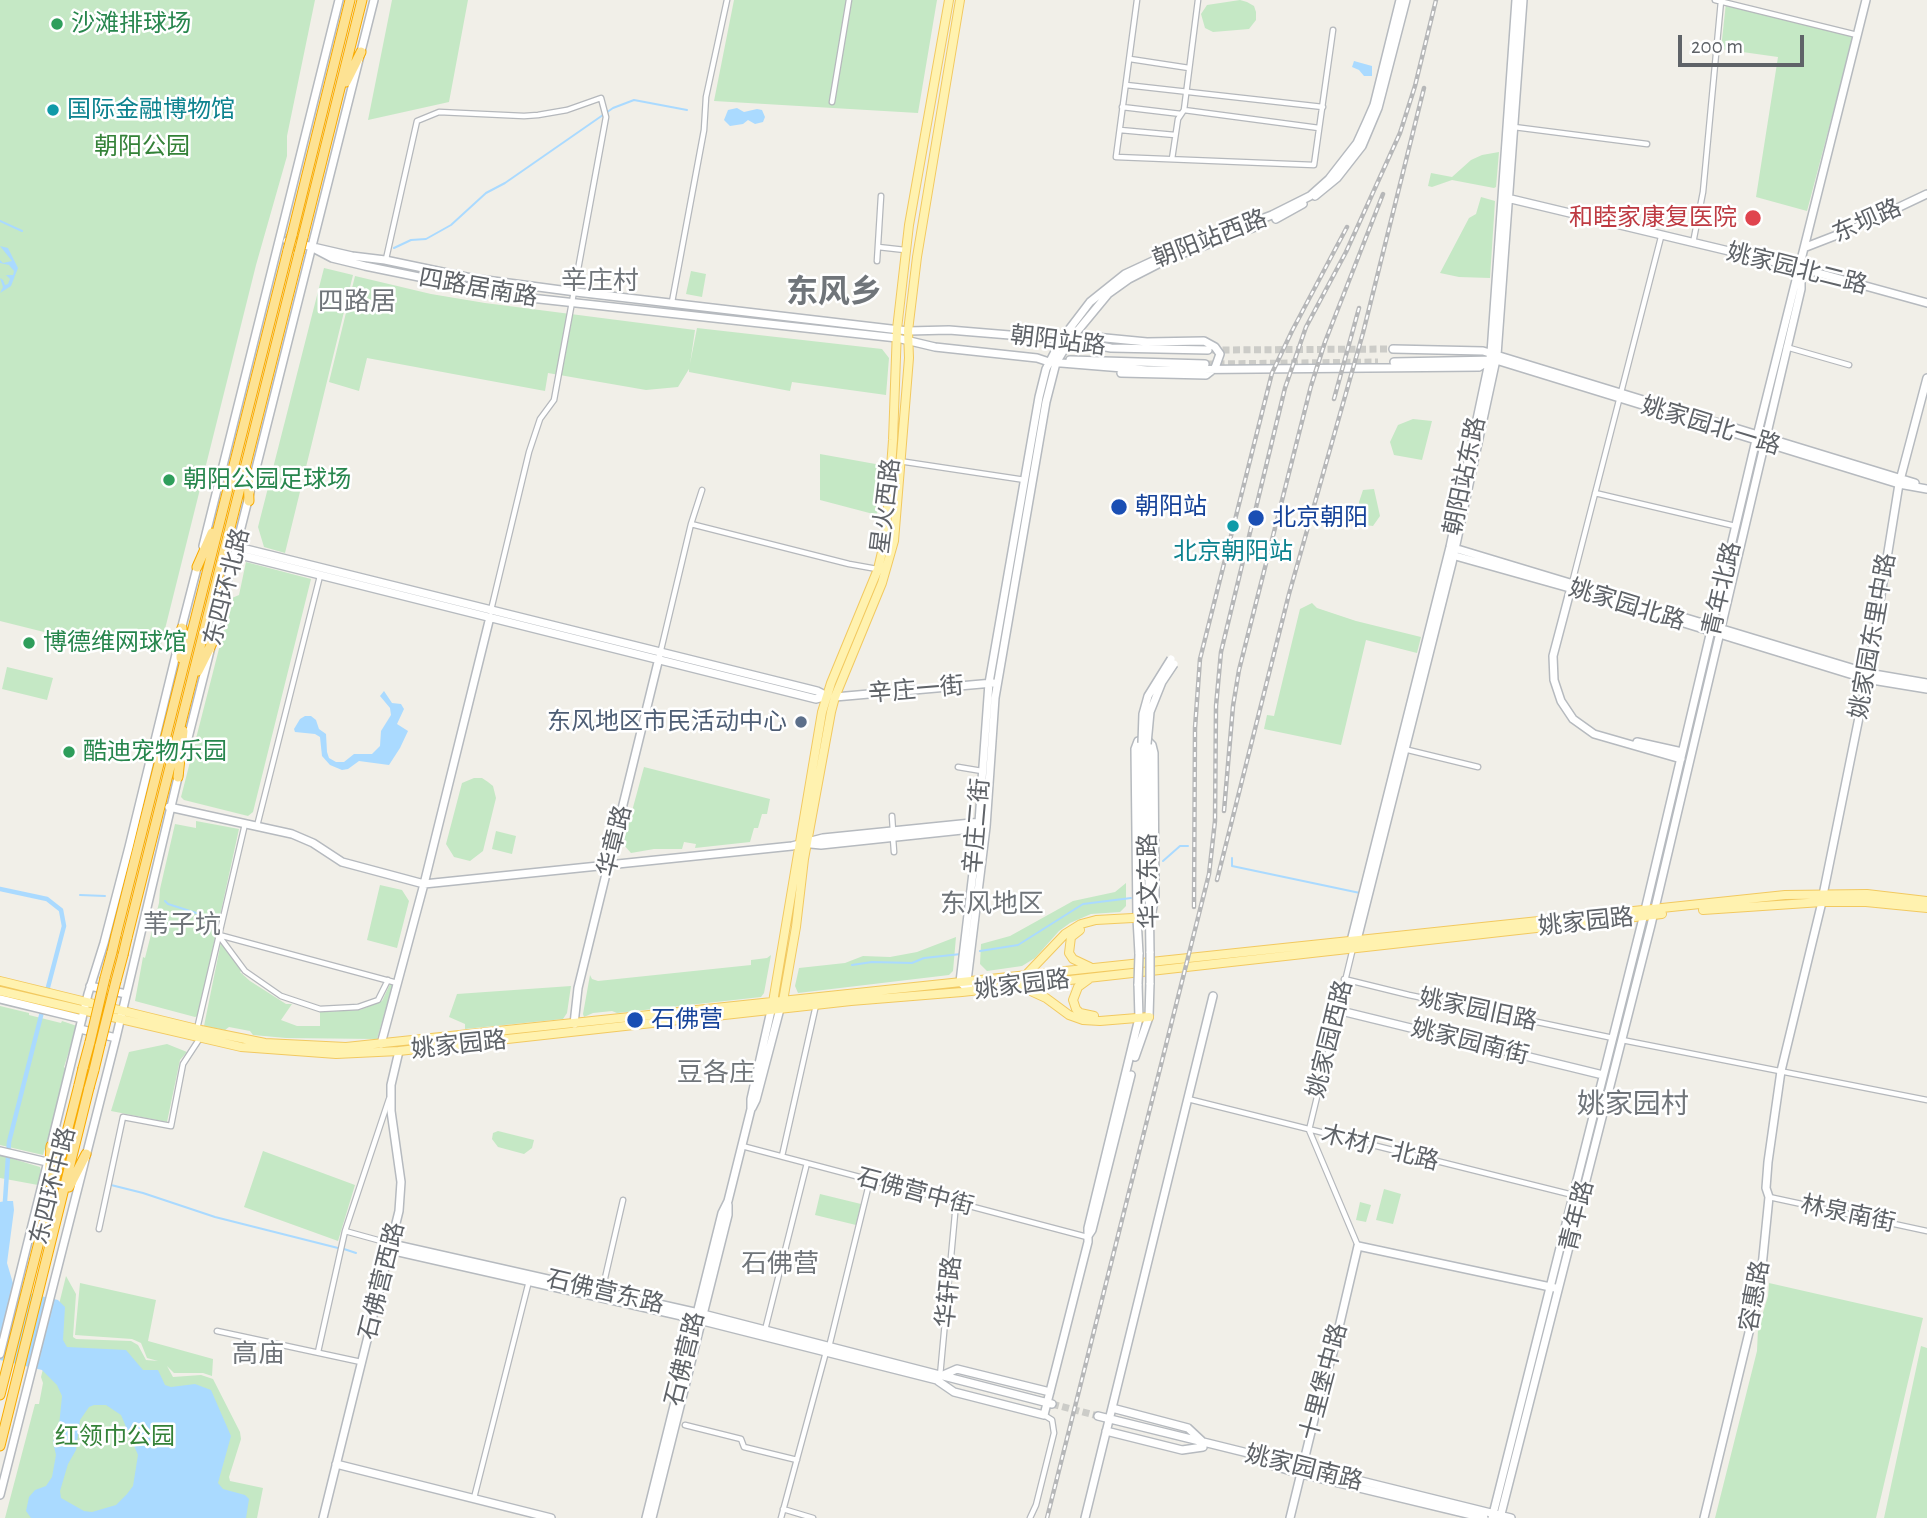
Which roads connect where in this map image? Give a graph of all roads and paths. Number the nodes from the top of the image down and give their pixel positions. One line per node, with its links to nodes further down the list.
1 (339, 0): 39 (street, 东四环北路)
2 (350, 0): 76 (highway, 东四环北路, bridge)
3 (362, 0): 24 (highway)
4 (374, 0): 19 (street, 东四环北路)
5 (727, 0): 50 (street)
6 (849, 0): 25 (street)
7 (949, 0): 44 (main road, 星火西路)
8 (960, 0): 53 (main road, 星火西路)
9 (1137, 0): 20 (street)
10 (1198, 0): 21 (street)
11 (1400, 0): 54 (street, 朝阳站西路)
12 (1406, 0): 55 (street, 朝阳站西路)
13 (1516, 0): 37 (street, 朝阳站东路)
14 (1523, 0): 29 (street, 朝阳站东路)
15 (1866, 0): 18 (street, 青年北路)
16 (1718, 1): 18 (street); 40 (street)
17 (1333, 30): 27 (street)
18 (1857, 35): 42 (street, 青年北路)
19 (361, 52): 24 (highway); 43 (street, 东四环北路)
20 (1130, 59): 21 (street); 22 (street)
21 (1189, 68): 23 (street)
22 (1126, 85): 23 (street); 26 (street)
23 (1186, 90): 27 (street); 28 (street)
24 (339, 96): 68 (highway, 东四环北路, bridge)
25 (832, 102)
26 (1122, 107): 28 (street); 31 (street)
27 (1323, 107): 30 (street)
28 (1182, 112): 30 (street); 32 (street)
29 (1513, 127): 33 (street); 37 (street, 朝阳站东路)
30 (1319, 128): 34 (street)
31 (1120, 130): 32 (street); 34 (street)
32 (1175, 135): 34 (street)
33 (1647, 144)
34 (1172, 159)
35 (1927, 194): 42 (street, 东坝路)
36 (881, 196): 41 (street)
37 (1506, 198): 38 (street, 姚家园北二路); 59 (street, 朝阳站东路)
38 (1661, 237): 40 (street, 姚家园北二路); 66 (street)
39 (280, 240): 43 (street); 81 (street, 东四环北路)
40 (1693, 244): 47 (street, 姚家园北二路)
41 (878, 247): 44 (street); 46 (street)
42 (1805, 247): 47 (street, 青年北路)
43 (313, 248): 45 (street); 49 (street, 四路居南路); 75 (street, 东四环北路)
44 (906, 250): 52 (main road, 星火西路)
45 (385, 260): 48 (street); 48 (street)
46 (877, 261)
47 (1800, 268): 51 (street, 姚家园北二路); 56 (street, 青年北路); 67 (street, 青年北路)
48 (576, 292): 49 (street); 50 (street)
49 (572, 303): 52 (street, 四路居南路); 85 (street)
50 (672, 303): 52 (street)
51 (1927, 303)
52 (897, 334): 53 (street, 朝阳站路); 69 (main road, 星火西路)
53 (908, 335): 54 (street, 朝阳站路); 60 (street, 朝阳站路); 69 (main road, 星火西路)
54 (1061, 340): 55 (street, 朝阳站路); 60 (street, 朝阳站西路)
55 (1070, 340): 58 (street, 朝阳站路); 60 (street, 朝阳站西路); 64 (street)
56 (1786, 347): 63 (street); 67 (street, 青年北路)
57 (1393, 349): 59 (street)
58 (1208, 350)
59 (1493, 357): 60 (street); 61 (street); 66 (street, 姚家园北一路); 80 (street, 朝阳站东路)
60 (1053, 362): 62 (street); 70 (street, 朝阳站西路)
61 (1378, 362)
62 (1207, 365)
63 (1849, 365)
64 (1121, 373)
65 (1927, 378): 71 (street, 姚家园东里中路)
66 (1621, 395): 67 (street, 姚家园北一路); 74 (street)
67 (1760, 438): 71 (street, 姚家园北一路); 78 (street, 青年北路); 87 (street, 青年北路)
68 (247, 460): 75 (highway); 95 (highway, 东四环北路)
69 (895, 460): 70 (street); 82 (main road, 星火西路); 97 (main road, 星火西路)
70 (1029, 481): 93 (street, 辛庄二街)
71 (1899, 482): 72 (street, 姚家园北一路); 92 (street, 姚家园东里中路)
72 (1927, 487)
73 (702, 490): 77 (street)
74 (1595, 493): 78 (street); 84 (street)
75 (249, 501): 79 (street, 东四环北路)
76 (223, 506): 81 (highway); 91 (highway, 东四环北路)
77 (691, 524): 82 (street); 89 (street)
78 (1736, 526): 87 (street, 青年北路)
79 (237, 551): 83 (street); 85 (street); 88 (street, 东四环北路)
80 (1452, 551): 84 (street, 姚家园北路); 100 (street, 朝阳站东路)
81 (197, 567): 86 (street, 东四环北路)
82 (878, 569): 97 (main road, 星火西路)
83 (321, 575): 85 (street); 110 (street)
84 (1572, 587): 87 (street, 姚家园北路); 101 (street)
85 (490, 613): 89 (street, 辛庄一街); 115 (street)
86 (182, 628): 91 (highway); 125 (street, 东四环北路)
87 (1716, 630): 92 (street, 姚家园北路); 101 (street, 青年北路); 117 (street, 青年北路)
88 (214, 639): 95 (highway); 105 (street, 东四环北路)
89 (659, 655): 97 (street, 辛庄一街); 114 (street, 华章路)
90 (1172, 662): 99 (street, bridge)
91 (181, 676): 130 (highway, 东四环北路, bridge)
92 (1867, 676): 94 (street, 姚家园北路); 96 (street, 姚家园北路); 118 (street, 姚家园东里中路)
93 (993, 683): 97 (street, 辛庄一街); 104 (street, 辛庄二街); 109 (street, 辛庄二街)
94 (1927, 684)
95 (191, 685): 98 (highway, 东四环北路)
96 (1927, 689)
97 (831, 697): 112 (main road, 星火西路)
98 (181, 722): 105 (highway); 157 (highway, 东四环北路, bridge)
99 (1144, 744): 122 (street, 华文东路); 123 (street, 华文东路)
100 (1402, 748): 103 (street); 126 (street, 朝阳站东路)
101 (1681, 756): 116 (street, 青年北路)
102 (958, 767): 104 (street)
103 (1478, 767)
104 (982, 771): 109 (street, 辛庄二街)
105 (178, 777): 106 (street, 东四环北路)
106 (169, 807): 108 (street); 127 (street, 东四环北路)
107 (892, 816): 111 (street)
108 (245, 823): 110 (street); 124 (street)
109 (982, 825): 111 (street); 134 (street, 辛庄二街)
110 (257, 826): 115 (street)
111 (893, 835): 112 (street); 113 (street)
112 (803, 845): 114 (street); 145 (main road, 星火西路)
113 (894, 852)
114 (610, 865): 115 (street); 150 (street, 华章路)
115 (424, 884): 133 (street)
116 (1651, 885): 117 (street); 121 (street, 青年北路)
117 (1660, 887): 121 (street, 青年北路)
118 (1822, 898): 119 (main road, 姚家园路); 120 (main road, 姚家园路); 121 (main road, 姚家园路); 160 (street, 姚家园东里中路)
119 (1927, 901)
120 (1927, 908)
121 (1649, 913): 126 (main road, 姚家园路); 155 (street, 青年路)
122 (1138, 920): 123 (main road); 123 (street); 128 (main road); 129 (main road); 149 (street, 华文东路, bridge)
123 (1150, 920): 149 (street, 华文东路, bridge)
124 (219, 935): 133 (street); 133 (street); 152 (street)
125 (104, 943): 127 (street); 136 (street, 东四环北路)
126 (1354, 943): 128 (main road, 姚家园路); 131 (street, 姚家园西路)
127 (137, 951): 139 (street, 东四环北路)
128 (1093, 972): 129 (main road, 姚家园路); 135 (main road, 姚家园路); 149 (main road)
129 (1025, 976): 134 (main road, 姚家园路)
130 (105, 978): 177 (highway, 东四环中路, bridge)
131 (1345, 979): 146 (street, 姚家园西路); 155 (street, 姚家园旧路)
132 (0, 981): 142 (main road)
133 (393, 981): 156 (street)
134 (963, 982): 138 (street); 145 (main road, 姚家园路)
135 (1019, 985): 138 (main road, 姚家园路); 149 (main road)
136 (90, 986): 139 (street); 147 (street, 东四环北路)
137 (0, 991): 142 (main road)
138 (970, 991): 144 (main road, 姚家园路)
139 (126, 995): 148 (street, 东四环北路)
140 (1213, 996): 164 (street)
141 (0, 999): 142 (street)
142 (33, 999): 143 (main road); 143 (street)
143 (58, 1005): 147 (main road); 147 (street)
144 (816, 1005): 145 (main road, 姚家园路); 171 (street)
145 (777, 1006): 150 (main road, 姚家园路); 158 (main road, 姚家园路); 168 (street, 石佛营路)
146 (1337, 1010): 161 (street, 姚家园南街); 166 (street, 姚家园西路)
147 (84, 1011): 148 (main road); 151 (street, 东四环中路)
148 (121, 1016): 152 (main road, 姚家园路); 153 (street, 东四环中路); 154 (main road, 姚家园路)
149 (1144, 1016): 184 (street)
150 (574, 1024): 156 (main road, 姚家园路)
151 (80, 1029): 153 (street); 159 (street, 东四环中路)
152 (197, 1029): 156 (main road, 姚家园路)
153 (116, 1038): 162 (street, 东四环中路)
154 (200, 1038): 158 (main road, 姚家园路); 181 (street)
155 (1617, 1039): 160 (street, 姚家园旧路); 161 (street, 青年路); 188 (street, 青年路)
156 (381, 1044)
157 (100, 1045): 179 (highway, 东四环中路, bridge)
158 (401, 1051): 163 (street, 石佛营西路)
159 (71, 1071): 162 (street); 167 (street, 东四环中路)
160 (1781, 1071): 165 (street, 姚家园旧路); 176 (street, 容惠路)
161 (1603, 1075): 175 (street, 青年路)
162 (105, 1080): 170 (street, 东四环中路)
163 (391, 1095): 182 (street); 186 (street, 石佛营西路)
164 (1188, 1099): 166 (street, 木材厂北路); 201 (street)
165 (1927, 1100)
166 (1308, 1130): 175 (street, 木材厂北路); 185 (street, 姚家园西路)
167 (51, 1146): 172 (street, 东四环中路); 177 (highway)
168 (741, 1146): 171 (street, 石佛营中街); 190 (street, 石佛营路)
169 (0, 1151): 172 (street)
170 (86, 1154): 179 (highway); 211 (street, 东四环中路)
171 (782, 1156): 173 (street, 石佛营中街)
172 (47, 1162): 195 (street, 东四环中路)
173 (807, 1163): 174 (street, 石佛营中街); 191 (street)
174 (870, 1180): 180 (street, 石佛营中街); 193 (street)
175 (1573, 1195): 188 (street, 青年路)
176 (1769, 1197): 183 (street, 林泉南街); 227 (street, 容惠路)
177 (49, 1198): 199 (highway, 东四环中路)
178 (622, 1200): 189 (street)
179 (62, 1201): 206 (highway, 东四环中路)
180 (956, 1203): 184 (street, 石佛营中街); 197 (street, 华轩路)
181 (99, 1229)
182 (345, 1231): 186 (street); 194 (street)
183 (1927, 1231)
184 (1088, 1237): 198 (street)
185 (1357, 1246): 188 (street); 210 (street, 十里堡中路)
186 (391, 1247): 187 (street, 石佛营东路); 189 (street, 石佛营东路); 196 (street, 石佛营西路)
187 (528, 1281): 190 (street, 石佛营东路); 212 (street)
188 (1554, 1288): 215 (street, 青年路)
189 (602, 1292): 190 (street, 石佛营东路)
190 (699, 1317): 191 (street, 石佛营东路); 193 (street, 石佛营东路); 218 (street, 石佛营路); 219 (street, 石佛营路)
191 (765, 1330): 193 (street, 石佛营东路)
192 (217, 1331): 194 (street)
193 (827, 1349): 197 (street, 石佛营东路); 208 (street)
194 (318, 1352): 196 (street)
195 (0, 1354)
196 (362, 1362): 209 (street, 石佛营西路)
197 (939, 1378): 198 (street); 200 (street); 202 (street)
198 (1050, 1392): 202 (street)
199 (0, 1395)
200 (1052, 1407)
201 (1111, 1408): 205 (street); 207 (street)
202 (1044, 1415): 222 (street)
203 (1097, 1418): 207 (street, 姚家园南路)
204 (685, 1425): 208 (street)
205 (1106, 1430): 207 (street); 223 (street)
206 (0, 1446)
207 (1204, 1446): 210 (street, 姚家园南路)
208 (797, 1460): 213 (street)
209 (336, 1464): 212 (street); 216 (street, 石佛营西路)
210 (1302, 1471): 215 (street, 姚家园南路); 224 (street, 十里堡中路); 225 (street, 姚家园南路)
211 (0, 1495)
212 (474, 1499): 214 (street)
213 (783, 1509): 220 (street); 221 (street)
214 (520, 1514): 217 (street)
215 (1496, 1516): 226 (street, 姚家园南路)
216 (323, 1518)
217 (551, 1518)
218 (646, 1518)
219 (652, 1518)
220 (780, 1518)
221 (813, 1518)
222 (1030, 1518)
223 (1084, 1518)
224 (1290, 1518)
225 (1484, 1518)
226 (1510, 1518)
227 (1704, 1518)

